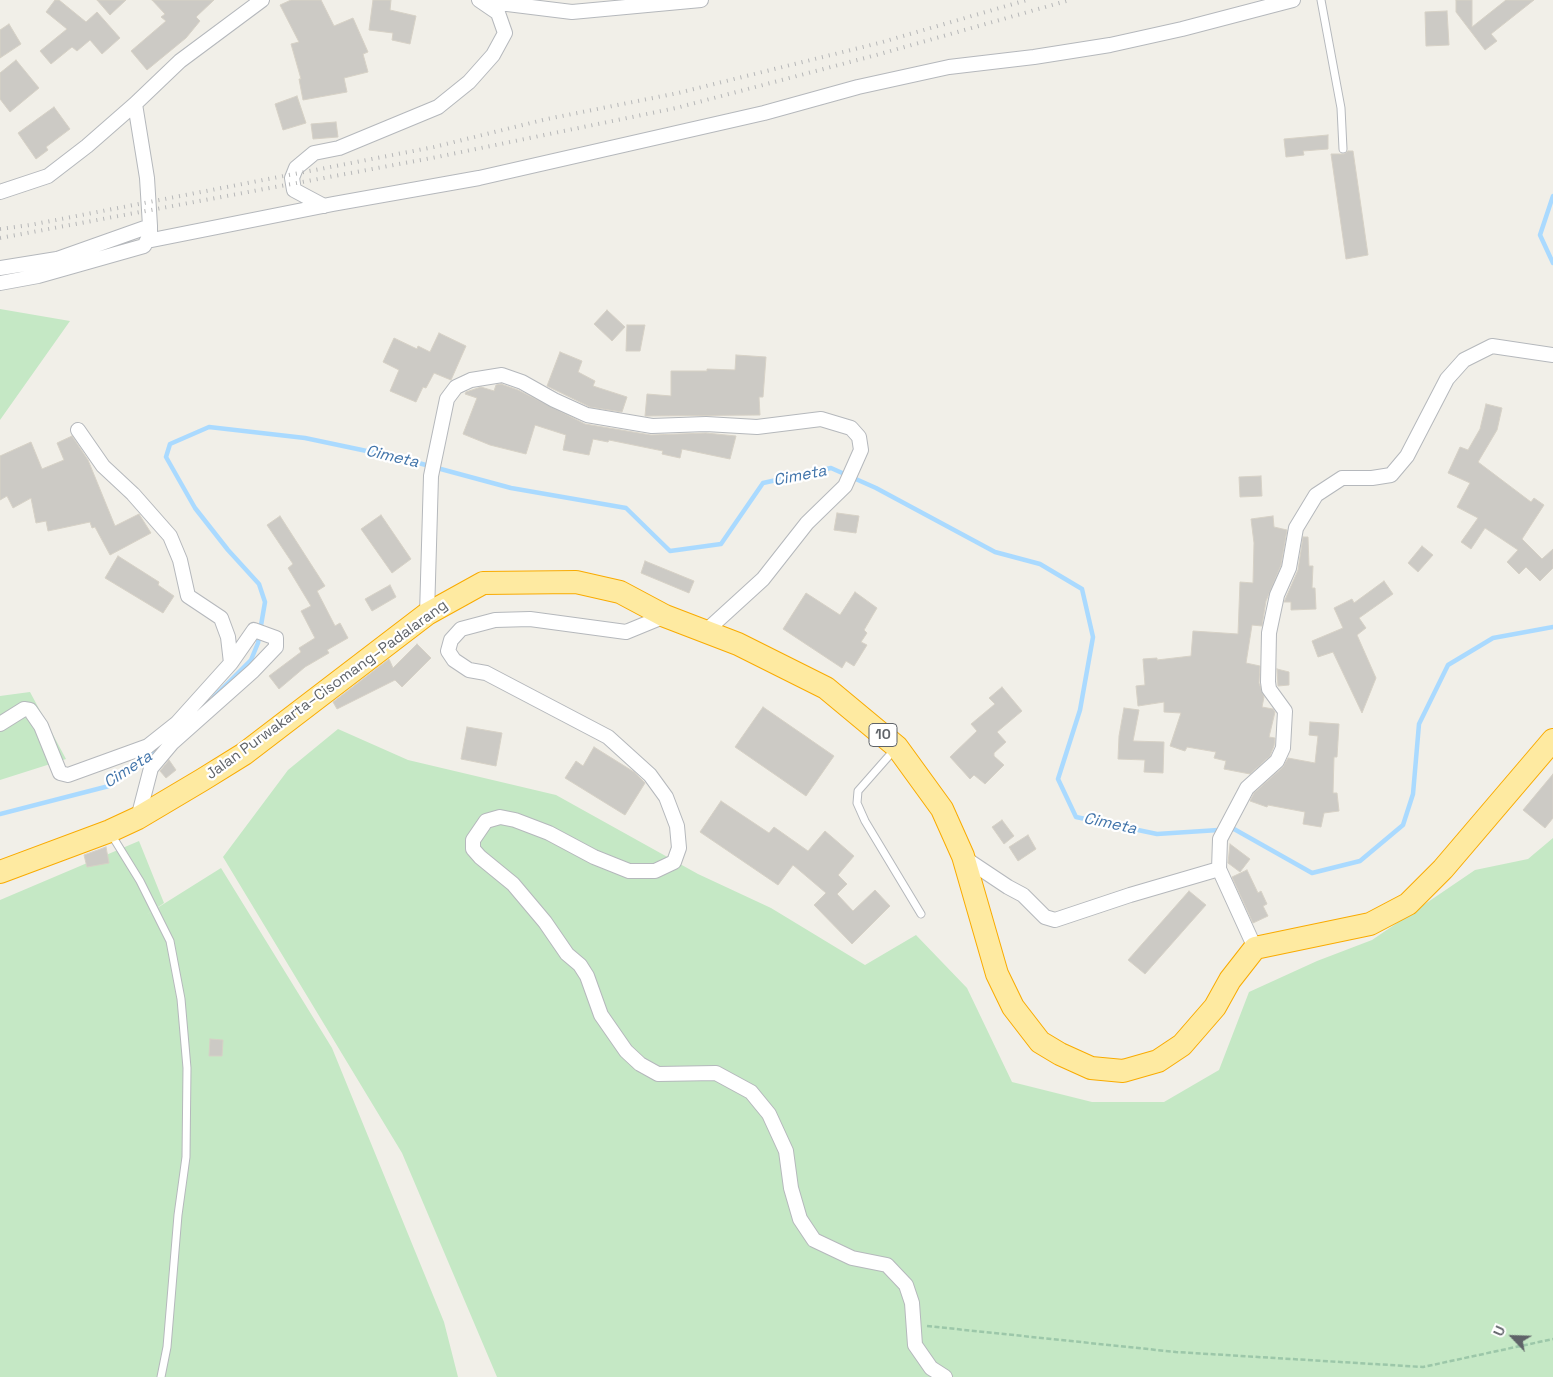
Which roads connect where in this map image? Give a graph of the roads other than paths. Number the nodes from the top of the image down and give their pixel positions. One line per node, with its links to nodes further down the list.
1 (262, 0): 6 (street)
2 (478, 0): 3 (street); 9 (street)
3 (700, 0)
4 (1293, 0): 9 (street)
5 (1320, 0): 7 (lane)
6 (135, 104): 8 (street); 10 (street)
7 (1343, 149)
8 (0, 192)
9 (324, 206): 11 (street)
10 (150, 226): 11 (street); 12 (street)
11 (147, 241): 13 (street)
12 (0, 268)
13 (0, 283)
14 (1553, 356): 26 (street)
15 (78, 430): 19 (street)
16 (427, 614): 17 (highway, Jalan Purwakarta–Cisomang–Padalarang / 10); 18 (street); 23 (highway, Jalan Purwakarta–Cisomang–Padalarang / 10)
17 (665, 616): 18 (highway, Jalan Purwakarta–Cisomang–Padalarang / 10); 31 (street)
18 (706, 631): 22 (highway, Jalan Purwakarta–Cisomang–Padalarang / 10)
19 (231, 663): 20 (street); 23 (street)
20 (0, 724)
21 (1553, 740): 29 (highway)
22 (897, 747): 25 (highway, Jalan Purwakarta–Cisomang–Padalarang / 10); 28 (lane)
23 (138, 818): 24 (highway, Jalan Purwakarta–Cisomang–Padalarang / 10)
24 (110, 831): 27 (highway, Jalan Purwakarta–Cisomang–Padalarang / 10); 30 (lane)
25 (962, 856): 26 (street); 29 (highway, Jalan Purwakarta–Cisomang–Padalarang / 10)
26 (1219, 869): 29 (street)
27 (0, 872)
28 (921, 914)
29 (1255, 948)
30 (161, 1377)
31 (945, 1377)

